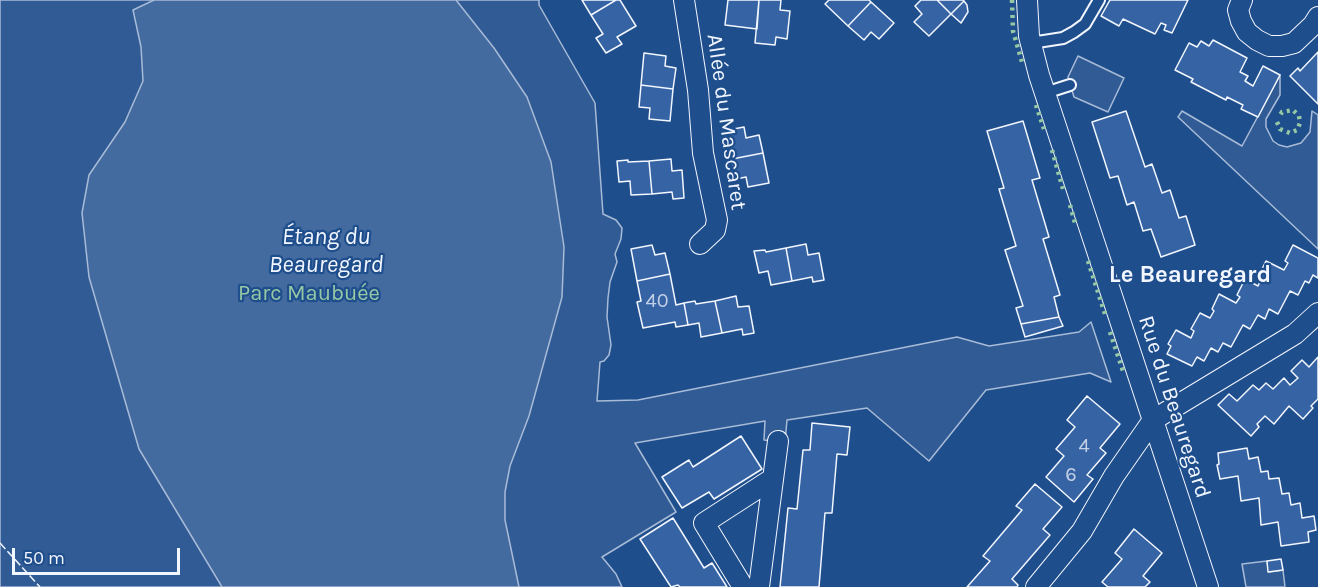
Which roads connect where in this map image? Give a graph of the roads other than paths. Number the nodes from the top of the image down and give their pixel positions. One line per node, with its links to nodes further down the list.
1 (684, 0): 9 (street, Allée du Mascaret)
2 (1027, 0): 6 (street, Rue du Beauregard)
3 (1099, 0): 6 (lane)
4 (1242, 0): 5 (street)
5 (1318, 17)
6 (1031, 43): 8 (street, Rue du Beauregard)
7 (1070, 85): 8 (lane)
8 (1045, 93): 11 (street, Rue du Beauregard)
9 (700, 244)
10 (1318, 313): 11 (street)
11 (1153, 420): 16 (street); 17 (street, Rue du Beauregard)
12 (778, 441): 13 (street)
13 (772, 479): 14 (street); 15 (street)
14 (742, 587)
15 (759, 587)
16 (1036, 587)
17 (1208, 587)

